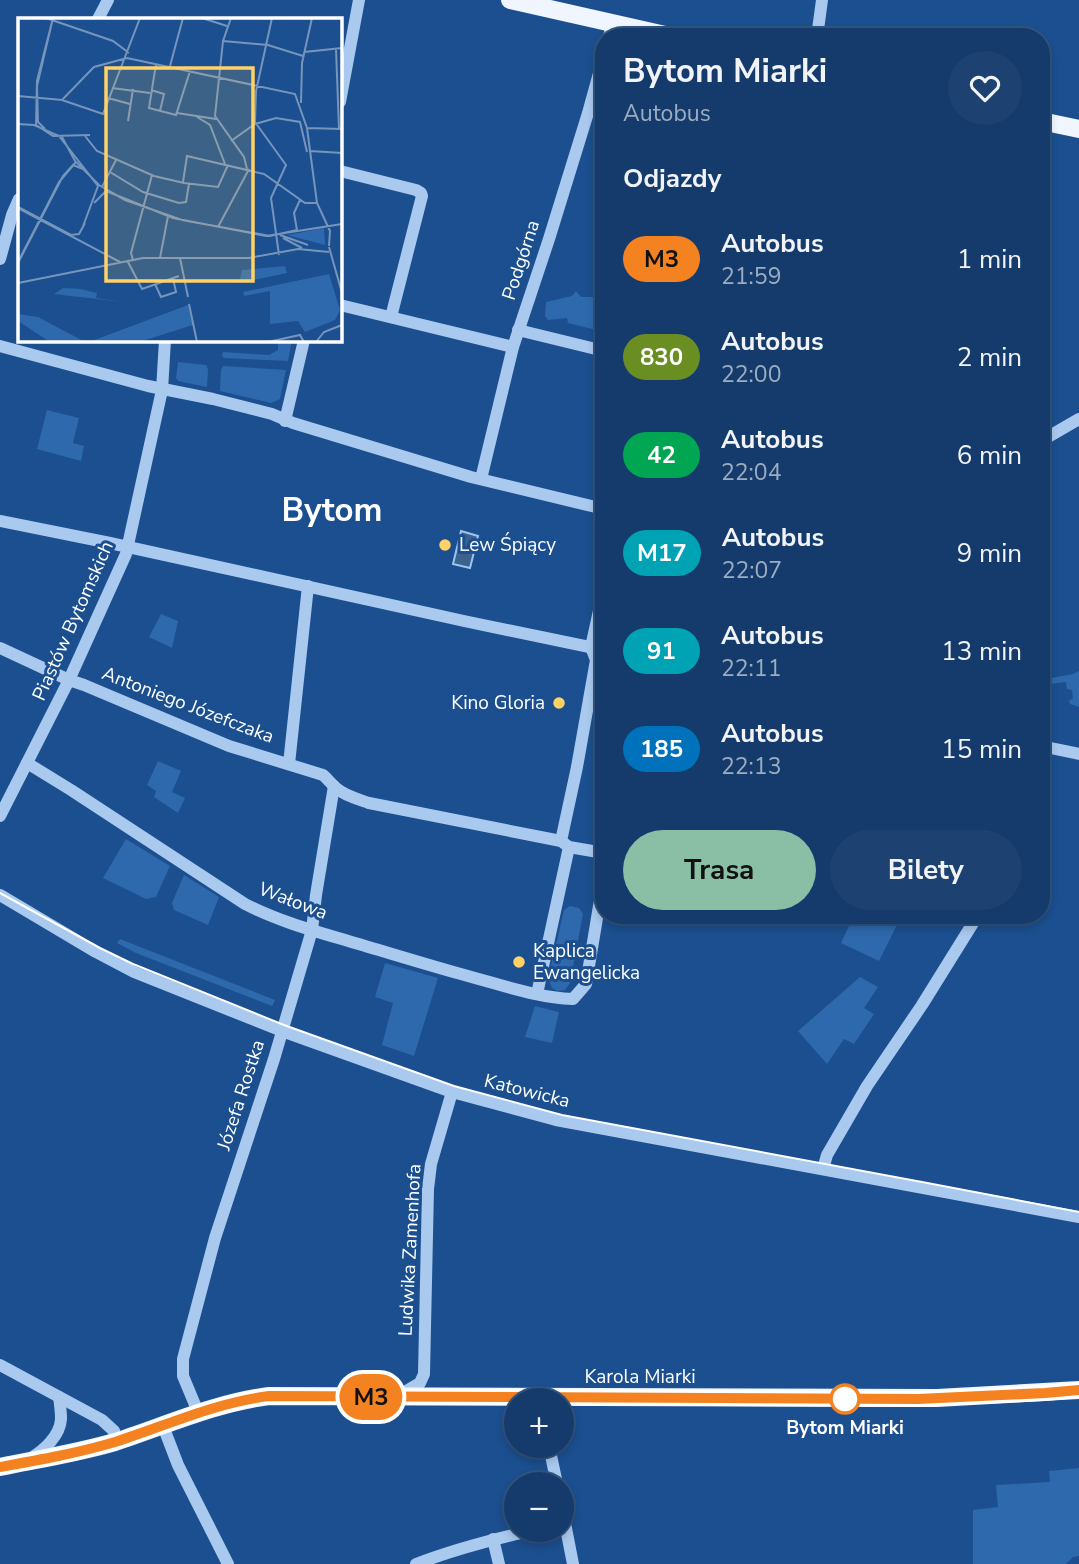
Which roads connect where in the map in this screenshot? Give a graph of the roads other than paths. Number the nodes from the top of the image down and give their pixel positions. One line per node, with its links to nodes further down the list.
1 (108, 0): 5 (street)
2 (359, 0): 9 (street)
3 (510, 0): 6 (main road)
4 (822, 0): 7 (street)
5 (99, 18)
6 (603, 28)
7 (818, 28)
8 (595, 85): 18 (street, Podgórna)
9 (341, 97)
10 (1050, 123): 11 (main road)
11 (1079, 129)
12 (341, 171): 17 (street)
13 (18, 206): 14 (street)
14 (15, 223): 15 (street)
15 (0, 259)
16 (341, 304): 17 (street)
17 (391, 317): 22 (street)
18 (518, 330): 22 (street, Podgórna); 23 (street)
19 (165, 341): 24 (street, Piastów Bytomskich)
20 (304, 341): 26 (street)
21 (0, 346): 24 (street)
22 (513, 347): 28 (street, Podgórna)
23 (595, 349)
24 (162, 390): 26 (street); 31 (street, Piastów Bytomskich)
25 (1079, 419): 27 (street)
26 (285, 421): 28 (street)
27 (1050, 435)
28 (481, 479): 29 (street)
29 (595, 507)
30 (0, 521): 31 (street)
31 (128, 547): 32 (street); 36 (street, Piastów Bytomskich)
32 (308, 586): 34 (street); 40 (street)
33 (0, 648): 36 (street, Antoniego Józefczaka)
34 (595, 648)
35 (595, 666): 43 (street)
36 (69, 680): 39 (street, Piastów Bytomskich); 40 (street, Antoniego Józefczaka)
37 (1050, 749): 38 (street)
38 (1079, 754)
39 (27, 763): 42 (street, Piastów Bytomskich); 48 (street, Wałowa)
40 (289, 764): 41 (street, Antoniego Józefczaka)
41 (334, 786): 43 (street, Antoniego Józefczaka); 48 (street, Józefa Rostka)
42 (0, 816)
43 (565, 844): 44 (street, Antoniego Józefczaka); 49 (street)
44 (595, 851)
45 (0, 895): 50 (street, Katowicka)
46 (596, 924): 49 (street, Wałowa)
47 (972, 924): 52 (street)
48 (312, 930): 49 (street, Wałowa); 50 (street, Józefa Rostka)
49 (537, 994)
50 (282, 1031): 51 (street, Katowicka); 60 (street, Józefa Rostka)
51 (452, 1092): 52 (street, Katowicka); 57 (street, Ludwika Zamenhofa)
52 (823, 1169): 53 (street, Katowicka)
53 (1079, 1217)
54 (0, 1365): 56 (street)
55 (1079, 1390): 59 (main road, Karola Miarki)
56 (59, 1397): 62 (street); 63 (street)
57 (394, 1397): 58 (main road, Karola Miarki); 60 (main road, Karola Miarki)
58 (504, 1399)
59 (574, 1399)
60 (198, 1412): 61 (main road, Karola Miarki)
61 (163, 1426): 62 (main road, Karola Miarki); 68 (street)
62 (118, 1441): 63 (main road, Karola Miarki)
63 (24, 1462): 64 (main road, Karola Miarki)
64 (0, 1466)
65 (504, 1537): 66 (street)
66 (493, 1539): 69 (street); 70 (street)
67 (569, 1542): 71 (street)
68 (228, 1564)
69 (416, 1564)
70 (499, 1564)
71 (573, 1564)

